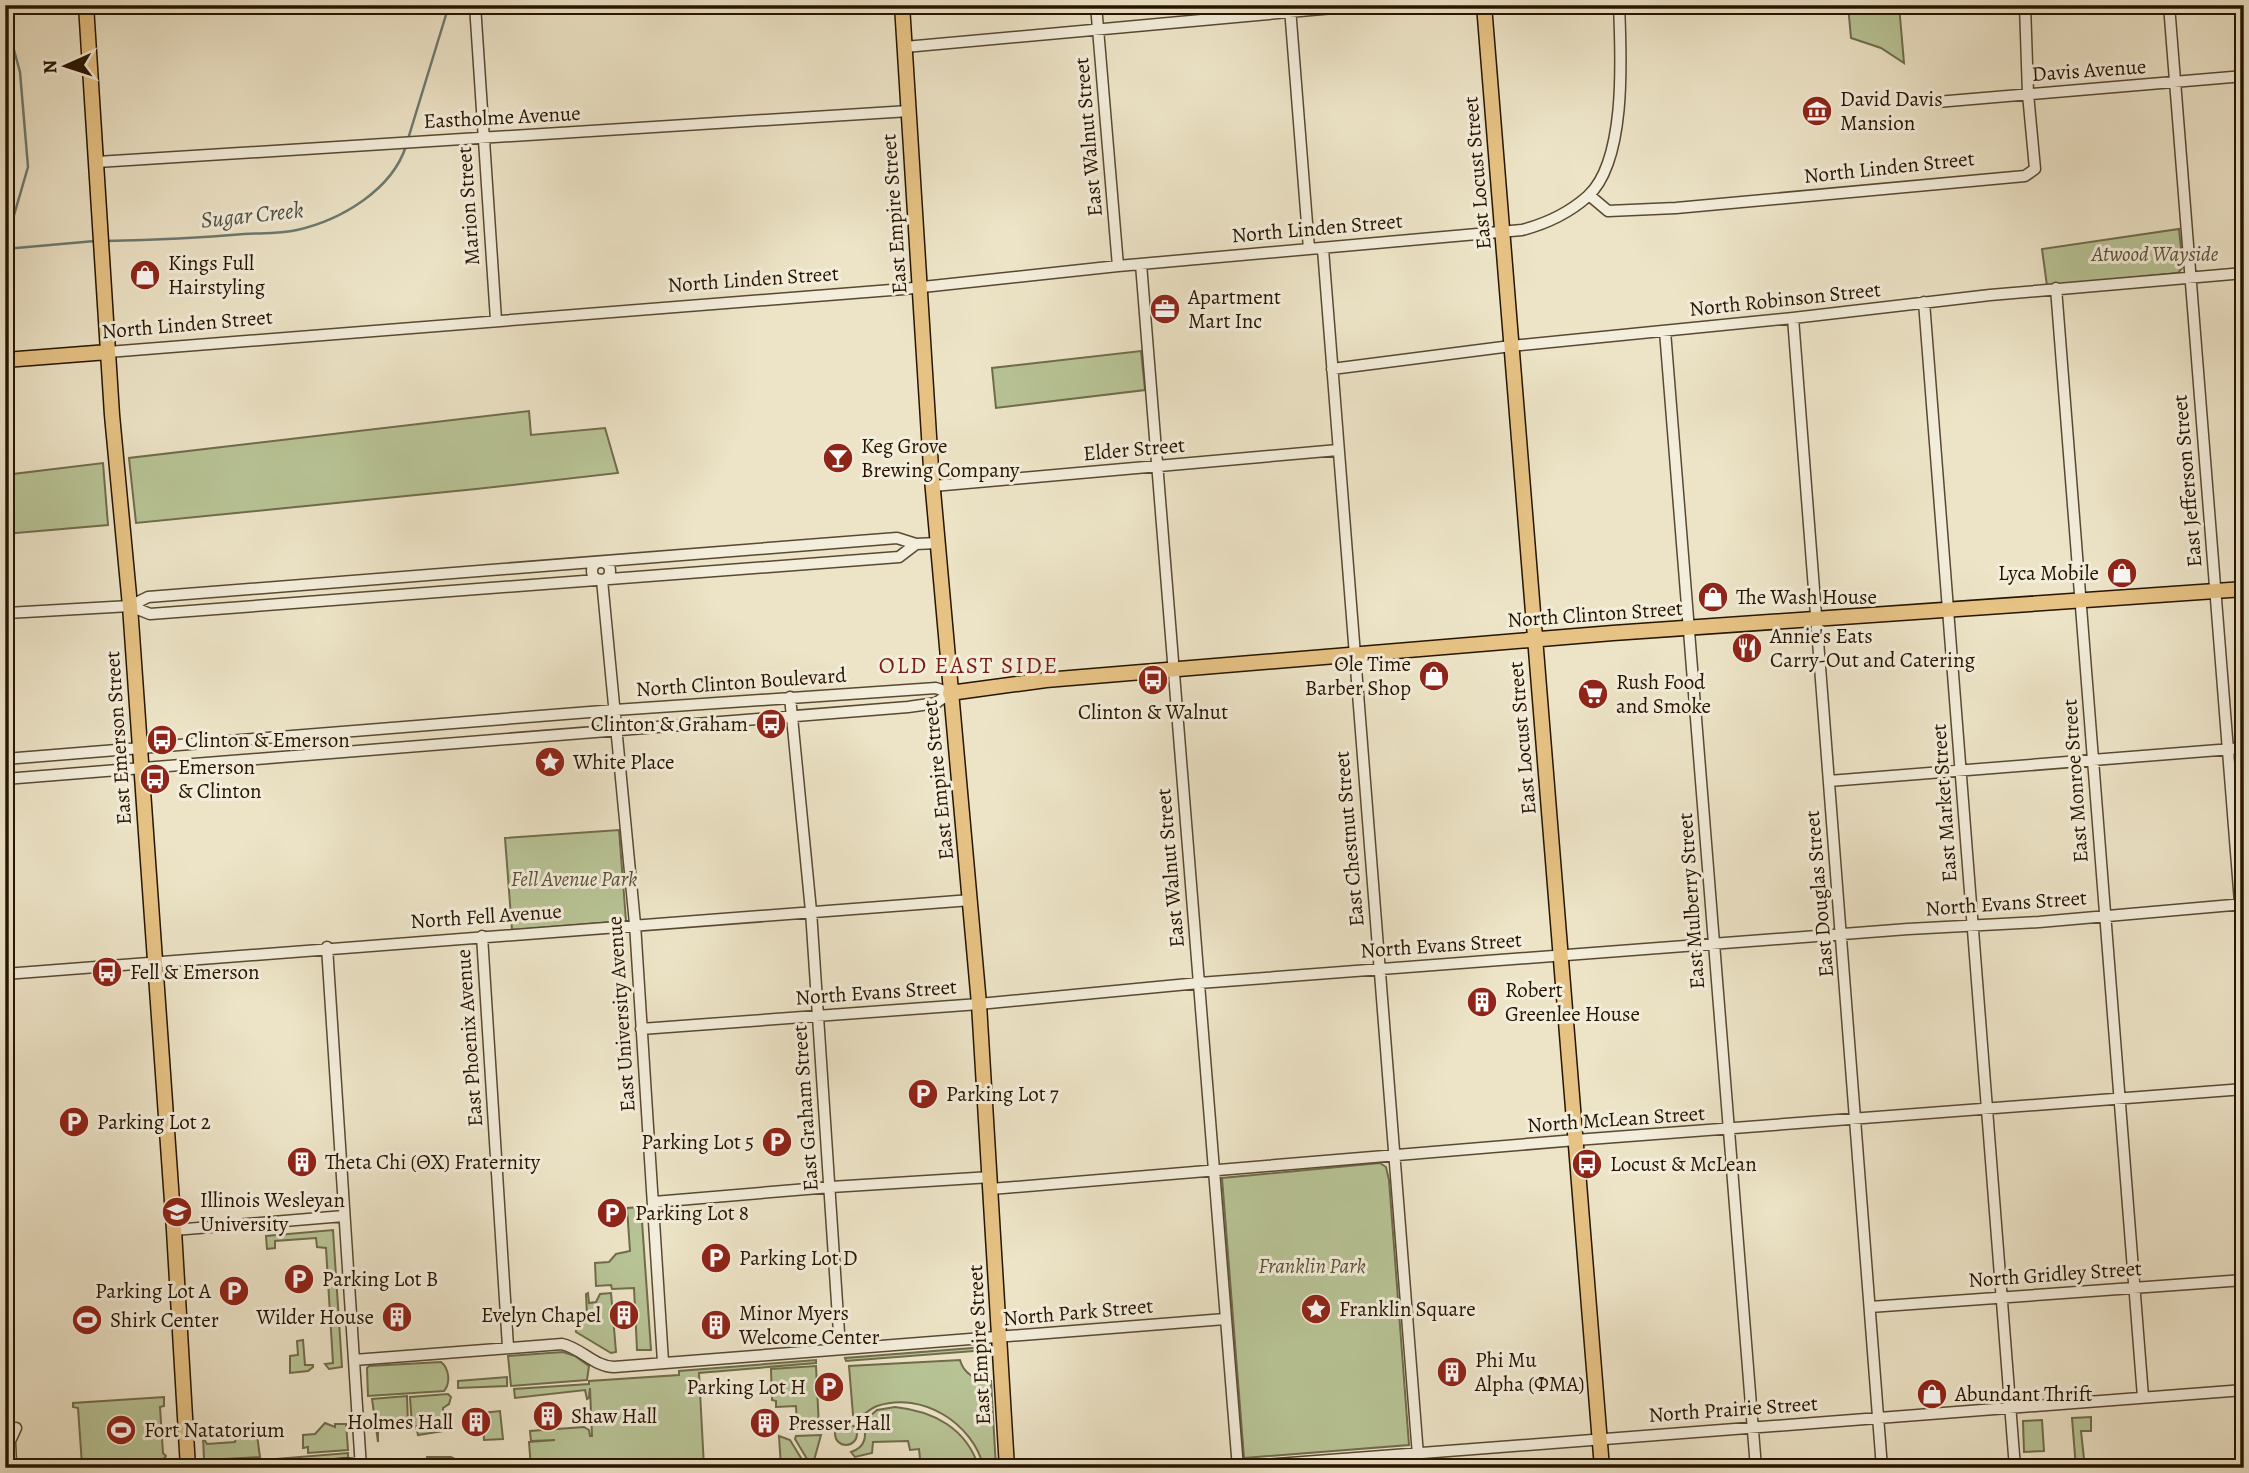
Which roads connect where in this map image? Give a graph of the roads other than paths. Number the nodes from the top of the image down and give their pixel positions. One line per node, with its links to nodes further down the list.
1 (86, 5): 19 (main road, East Emerson Street)
2 (475, 5): 18 (street, Marion Street)
3 (902, 5): 12 (main road, East Empire Street)
4 (1096, 5): 11 (street, East Walnut Street)
5 (1367, 5): 10 (street)
6 (1484, 5): 21 (main road, East Locust Street)
7 (1619, 5): 20 (street)
8 (2025, 5): 15 (street)
9 (2169, 5): 14 (street, East Jefferson Street)
10 (1290, 8): 11 (street); 22 (street)
11 (1098, 29): 12 (street); 25 (street, East Walnut Street)
12 (905, 47): 17 (main road, East Empire Street)
13 (2244, 76): 14 (street, Davis Avenue)
14 (2175, 81): 15 (street, Davis Avenue); 27 (street, East Jefferson Street)
15 (2028, 94): 16 (street, Davis Avenue); 20 (street, North Linden Street)
16 (1937, 102)
17 (909, 111): 18 (street, Eastholme Avenue); 28 (main road, East Empire Street)
18 (483, 138): 19 (street, Eastholme Avenue); 32 (street, Marion Street)
19 (97, 162): 35 (main road, East Emerson Street)
20 (1589, 195): 21 (street, North Linden Street)
21 (1503, 232): 23 (street, North Linden Street); 34 (main road, East Locust Street)
22 (1309, 249): 23 (street, North Linden Street); 24 (street, North Linden Street)
23 (1323, 249): 37 (street, East Chestnut Street)
24 (1141, 264): 25 (street, North Linden Street); 39 (street, East Walnut Street)
25 (1118, 266): 28 (street, North Linden Street)
26 (2244, 273): 27 (street, North Robinson Street)
27 (2190, 279): 29 (street, North Robinson Street); 50 (street, East Jefferson Street)
28 (920, 286): 32 (street, North Linden Street); 40 (main road, East Empire Street)
29 (2056, 288): 30 (street, North Robinson Street); 53 (street, East Monroe Street)
30 (1924, 302): 31 (street, North Robinson Street); 55 (street, East Market Street)
31 (1793, 318): 33 (street, North Robinson Street); 57 (street, East Douglas Street)
32 (495, 320): 35 (street, North Linden Street)
33 (1665, 331): 34 (street, North Robinson Street); 58 (street, East Mulberry Street)
34 (1511, 346): 37 (street, North Robinson Street); 59 (main road, East Locust Street)
35 (108, 352): 36 (main road, North Linden Street); 54 (main road, East Emerson Street)
36 (5, 360)
37 (1332, 369): 38 (street, East Chestnut Street)
38 (1338, 450): 39 (street, Elder Street); 60 (street, East Chestnut Street)
39 (1158, 466): 40 (street, Elder Street); 61 (street, East Walnut Street)
40 (933, 486): 41 (main road, East Empire Street)
41 (937, 543): 42 (street); 62 (main road, East Empire Street)
42 (916, 544): 43 (street); 45 (street)
43 (761, 549): 44 (street); 45 (street)
44 (602, 562): 46 (street); 47 (street)
45 (762, 567): 47 (street)
46 (384, 578): 48 (street); 51 (street)
47 (602, 580): 51 (street); 64 (street, East University Avenue)
48 (338, 582): 52 (street); 54 (street)
49 (2244, 589): 50 (main road, North Clinton Street)
50 (2215, 591): 53 (main road, North Clinton Street); 72 (street, East Jefferson Street)
51 (385, 596): 52 (street)
52 (339, 599): 54 (street)
53 (2081, 600): 55 (main road, North Clinton Street); 75 (street, East Monroe Street)
54 (130, 606): 56 (street); 71 (main road, East Emerson Street)
55 (1948, 610): 57 (main road, North Clinton Street); 77 (street, East Market Street)
56 (7, 613)
57 (1816, 618): 58 (main road, North Clinton Street); 79 (street, East Douglas Street)
58 (1689, 628): 59 (main road, North Clinton Street); 88 (street, East Mulberry Street)
59 (1535, 639): 60 (main road, North Clinton Street); 91 (main road, East Locust Street)
60 (1354, 655): 61 (main road, North Clinton Street); 93 (street, East Chestnut Street)
61 (1174, 670): 62 (main road, North Clinton Street); 95 (street, East Walnut Street)
62 (950, 693): 63 (street, North Clinton Boulevard); 65 (street, North Clinton Boulevard); 80 (main road, East Empire Street)
63 (790, 697): 64 (street, North Clinton Boulevard); 65 (street, East Graham Street)
64 (614, 710): 66 (street, North Clinton Boulevard); 67 (street, East University Avenue)
65 (792, 717): 67 (street, North Clinton Boulevard); 82 (street, East Graham Street)
66 (466, 722): 68 (street, North Clinton Boulevard); 69 (street)
67 (616, 731): 69 (street, North Clinton Boulevard); 84 (street, East University Avenue)
68 (312, 735): 71 (street, North Clinton Boulevard); 73 (street)
69 (467, 743): 73 (street, North Clinton Boulevard)
70 (2244, 748): 72 (street)
71 (140, 749): 74 (street, North Clinton Boulevard); 76 (main road, East Emerson Street)
72 (2228, 749): 75 (street); 81 (street, East Jefferson Street)
73 (313, 754): 76 (street, North Clinton Boulevard)
74 (5, 759)
75 (2093, 760): 77 (street); 83 (street, East Monroe Street)
76 (141, 768): 78 (street, North Clinton Boulevard); 92 (main road, East Emerson Street)
77 (1961, 772): 79 (street); 85 (street, East Market Street)
78 (5, 779)
79 (1829, 781): 86 (street, East Douglas Street)
80 (971, 900): 82 (street, North Fell Avenue); 96 (main road, East Empire Street)
81 (2242, 904): 83 (street, North Evans Street); 90 (street, East Jefferson Street)
82 (811, 911): 84 (street, North Fell Avenue); 97 (street, East Graham Street)
83 (2105, 915): 85 (street, North Evans Street); 100 (street, East Monroe Street)
84 (635, 924): 87 (street, North Fell Avenue); 98 (street, East University Avenue)
85 (1972, 925): 86 (street, North Evans Street); 101 (street, East Market Street)
86 (1841, 935): 88 (street, North Evans Street); 102 (street, East Douglas Street)
87 (481, 936): 89 (street, North Fell Avenue); 118 (street, East Phoenix Avenue)
88 (1714, 943): 91 (street, North Evans Street); 103 (street, East Mulberry Street)
89 (327, 947): 92 (street, North Fell Avenue); 110 (street)
90 (2244, 953)
91 (1562, 955): 93 (street, North Evans Street); 104 (main road, East Locust Street)
92 (155, 961): 94 (street, North Fell Avenue); 111 (main road, East Emerson Street)
93 (1380, 970): 95 (street, North Evans Street); 105 (street, East Chestnut Street)
94 (5, 974)
95 (1199, 983): 96 (street, North Evans Street); 106 (street, East Walnut Street)
96 (979, 1004): 97 (street, North Evans Street); 107 (main road, East Empire Street)
97 (818, 1014): 98 (street, North Evans Street); 108 (street, East Graham Street)
98 (641, 1029): 109 (street, East University Avenue)
99 (2244, 1089): 100 (street, North McLean Street)
100 (2119, 1100): 101 (street, North McLean Street); 113 (street, East Monroe Street)
101 (1987, 1110): 102 (street, North McLean Street); 114 (street, East Market Street)
102 (1855, 1120): 103 (street, North McLean Street); 115 (street, East Douglas Street)
103 (1728, 1130): 104 (street, North McLean Street); 126 (street, East Mulberry Street)
104 (1576, 1140): 105 (street, North McLean Street); 128 (main road, East Locust Street)
105 (1394, 1156): 106 (street, North McLean Street); 129 (street, East Chestnut Street)
106 (1213, 1171): 107 (street, North McLean Street); 116 (street, East Walnut Street)
107 (991, 1183): 108 (street, North McLean Street); 117 (main road, East Empire Street)
108 (831, 1187): 109 (street, North McLean Street); 119 (street, East Graham Street)
109 (654, 1202): 121 (street, East University Avenue)
110 (344, 1216): 111 (street); 120 (street)
111 (174, 1230): 133 (main road, East Emerson Street)
112 (2244, 1280): 113 (street, North Gridley Street)
113 (2134, 1287): 114 (street, North Gridley Street); 123 (street, East Monroe Street)
114 (2001, 1298): 115 (street, North Gridley Street); 124 (street, East Market Street)
115 (1870, 1307): 125 (street, East Douglas Street)
116 (1225, 1319): 117 (street, North Park Street); 131 (street, East Walnut Street)
117 (1000, 1337): 119 (street, North Park Street); 135 (main road, East Empire Street)
118 (508, 1347): 120 (street, North Park Street); 121 (street, North Park Street)
119 (840, 1348): 121 (street, North Park Street)
120 (354, 1360): 130 (street)
121 (663, 1362)
122 (2244, 1390): 123 (street, North Prairie Street)
123 (2143, 1397): 124 (street, North Prairie Street)
124 (2010, 1406): 125 (street, North Prairie Street); 141 (street, East Market Street)
125 (1878, 1418): 126 (street, North Prairie Street); 140 (street, East Douglas Street)
126 (1753, 1427): 128 (street, North Prairie Street); 139 (street, East Mulberry Street)
127 (16, 1428): 132 (street)
128 (1600, 1439): 129 (street, North Prairie Street); 138 (main road, East Locust Street)
129 (1418, 1453): 131 (street, North Prairie Street); 137 (street, East Chestnut Street)
130 (360, 1465): 134 (street)
131 (1238, 1467): 136 (street, North Prairie Street)
132 (11, 1468)
133 (188, 1468)
134 (298, 1468)
135 (1007, 1468)
136 (1226, 1468)
137 (1419, 1468)
138 (1602, 1468)
139 (1756, 1468)
140 (1882, 1468)
141 (2015, 1468)

